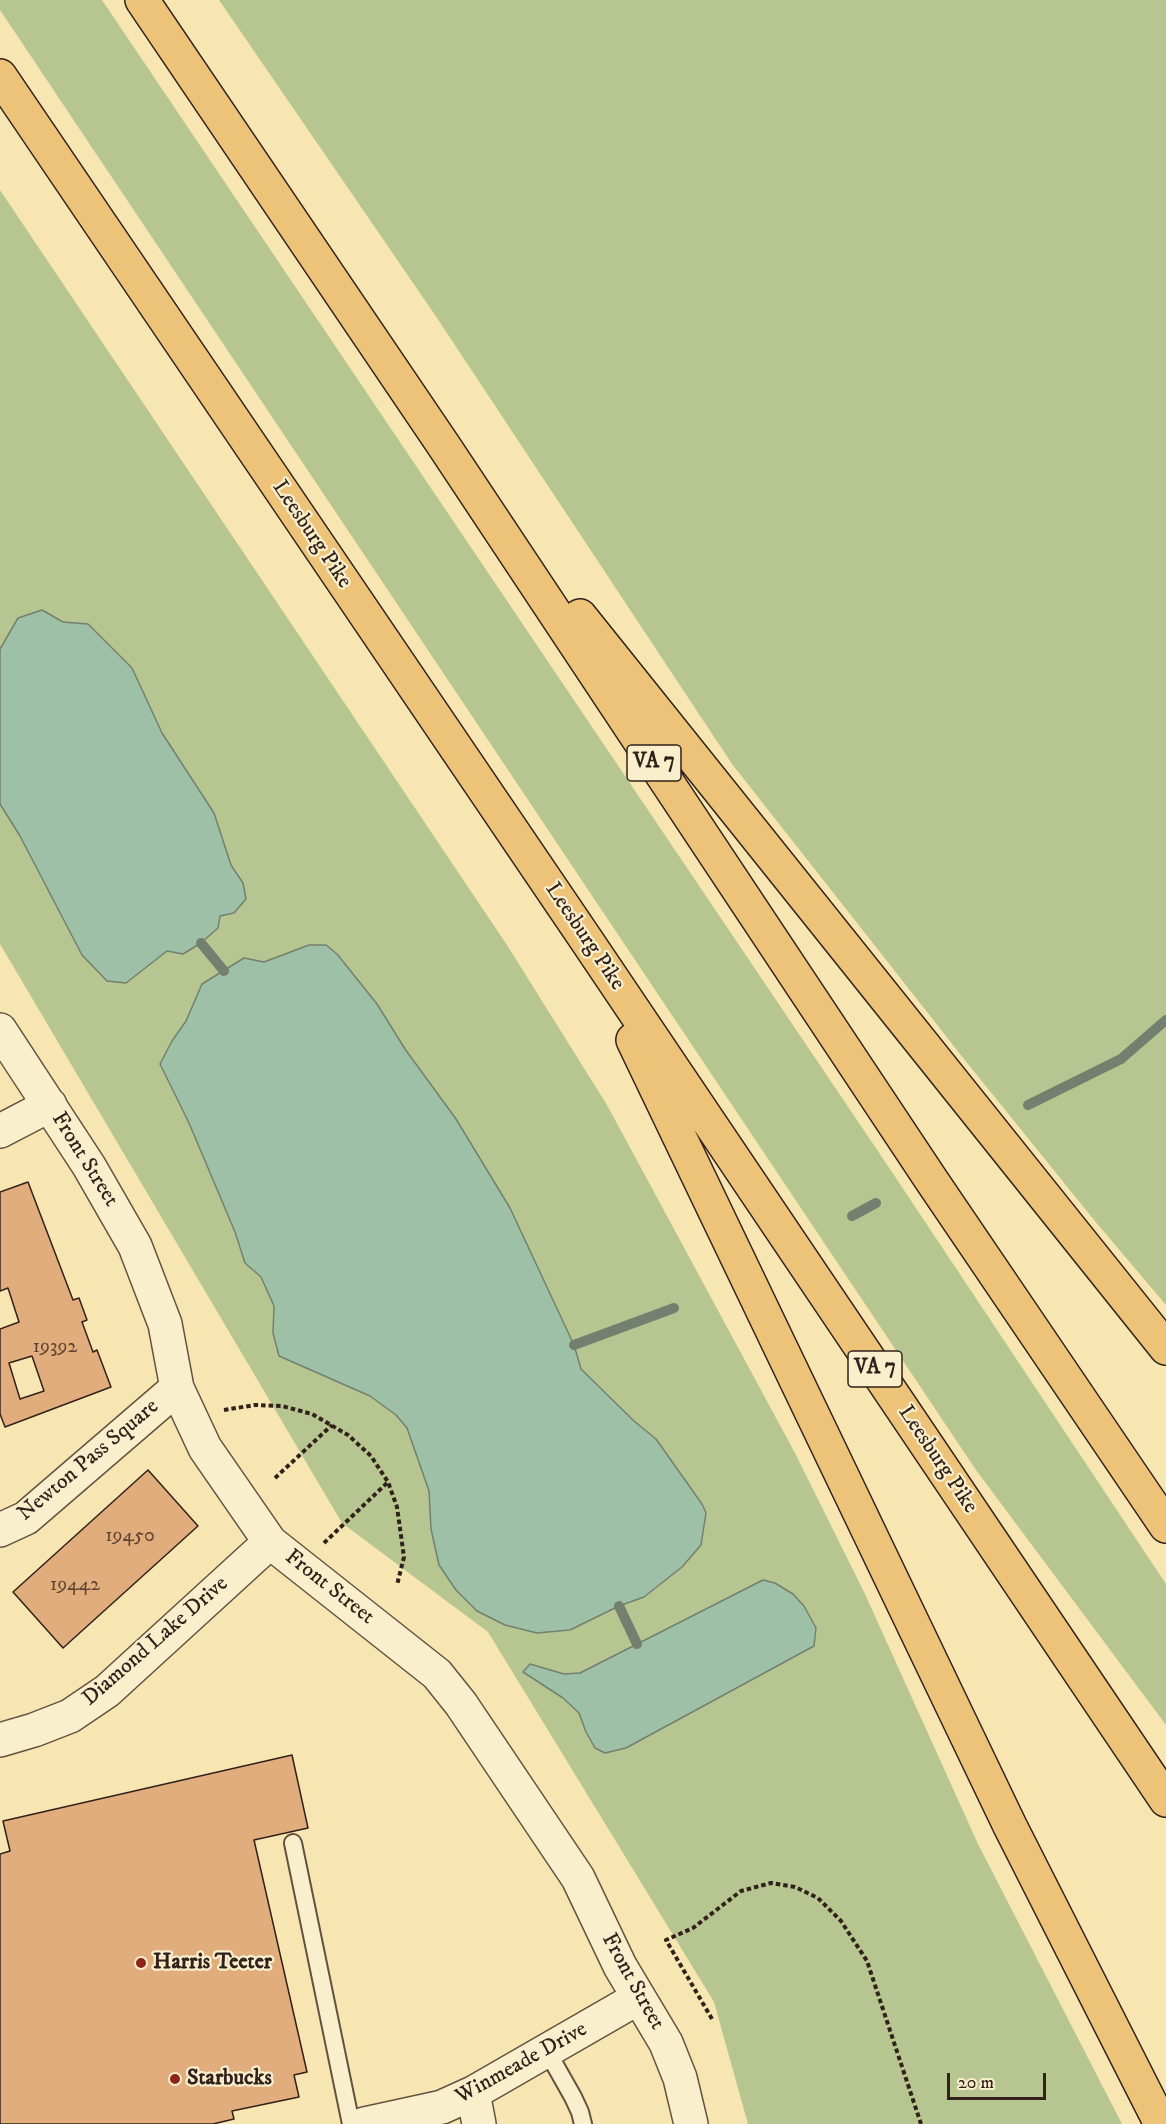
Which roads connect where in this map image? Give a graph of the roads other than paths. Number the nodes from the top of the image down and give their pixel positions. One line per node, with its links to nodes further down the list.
1 (141, 0): 3 (highway, VA 7)
2 (0, 76): 4 (highway, Leesburg Pike / VA 7)
3 (444, 446): 8 (highway); 10 (highway, VA 7)
4 (585, 938): 14 (highway, Leesburg Pike / VA 7); 23 (highway)
5 (0, 1030): 6 (street, Front Street)
6 (50, 1105): 7 (street); 9 (street, Front Street)
7 (0, 1131)
8 (1166, 1348)
9 (177, 1388): 11 (street, Newton Pass Square); 12 (street, Front Street)
10 (1166, 1526)
11 (0, 1530)
12 (270, 1542): 13 (street, Diamond Lake Drive); 16 (street, Front Street)
13 (0, 1740)
14 (1166, 1800)
15 (293, 1843): 19 (lane)
16 (638, 1998): 17 (street, Winmeade Drive); 22 (street, Front Street)
17 (547, 2051): 18 (street, Winmeade Drive); 21 (lane)
18 (476, 2108): 20 (street, Winmeade Drive)
19 (351, 2124)
20 (364, 2124)
21 (583, 2124)
22 (691, 2124)
23 (1161, 2124)

